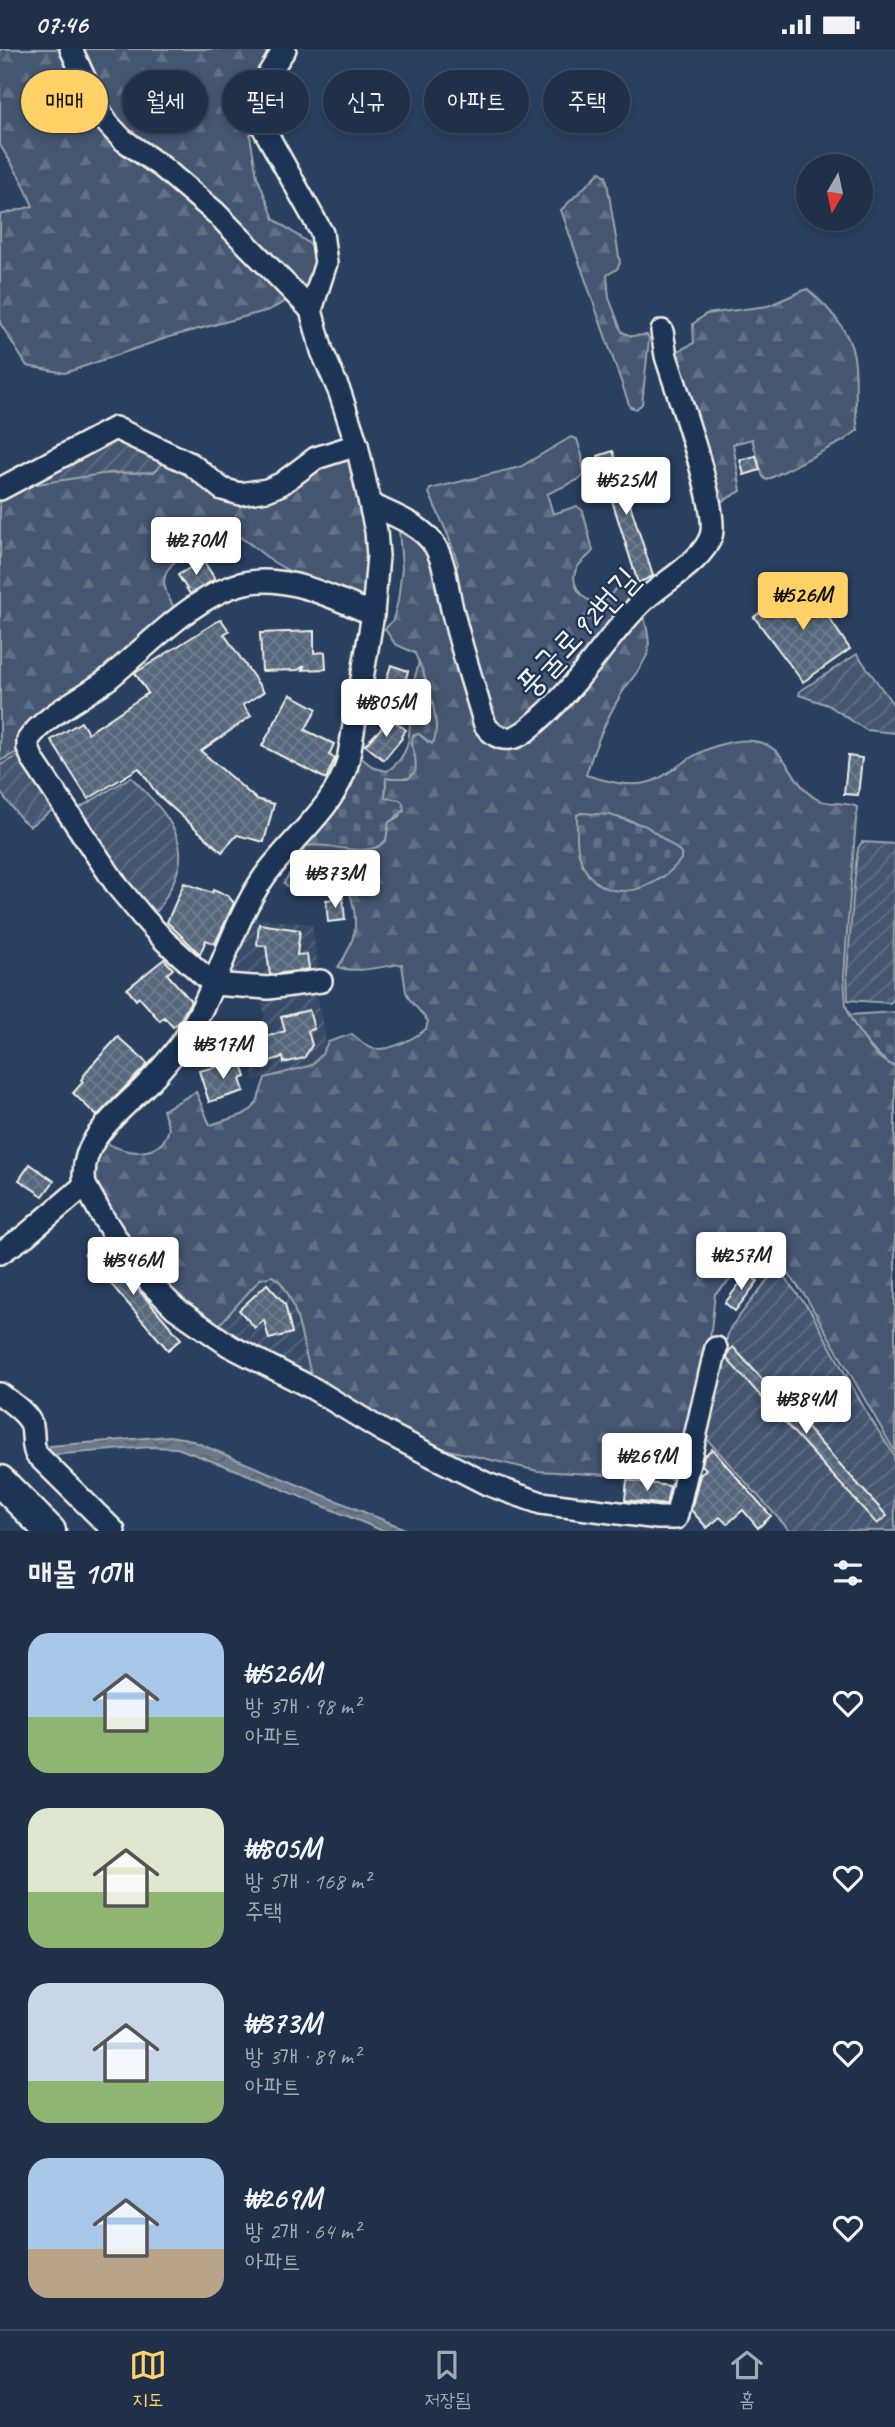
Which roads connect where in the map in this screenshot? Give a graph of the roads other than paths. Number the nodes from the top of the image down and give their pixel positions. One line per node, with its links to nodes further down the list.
1 (71, 49): 3 (lane)
2 (285, 49): 3 (lane)
3 (311, 310): 5 (lane)
4 (662, 331): 7 (lane, 풍굴로92번길)
5 (357, 445): 6 (lane); 7 (lane)
6 (0, 489)
7 (372, 505): 8 (lane)
8 (373, 614): 10 (lane); 10 (lane)
9 (321, 981): 10 (lane)
10 (213, 984): 11 (lane)
11 (85, 1185): 12 (lane); 13 (lane)
12 (0, 1252)
13 (716, 1347)
14 (0, 1394): 17 (lane)
15 (0, 1481): 16 (highway)
16 (50, 1531)
17 (114, 1531)

